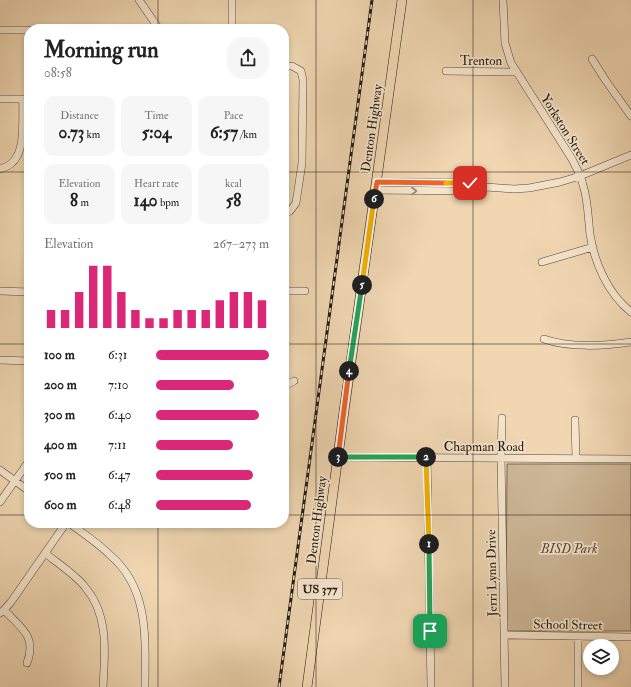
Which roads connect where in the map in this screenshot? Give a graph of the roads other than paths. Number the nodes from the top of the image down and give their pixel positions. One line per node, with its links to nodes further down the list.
1 (139, 0): 5 (street)
2 (232, 0): 6 (street)
3 (402, 0): 21 (main road, Denton Highway / US 377)
4 (503, 0): 12 (street, Yorkston Street)
5 (156, 24)
6 (232, 24)
7 (0, 30): 8 (street)
8 (24, 30)
9 (592, 60): 15 (street)
10 (289, 66): 24 (street)
11 (446, 71): 12 (street, Trenton)
12 (516, 72): 19 (street, Yorkston Street)
13 (0, 99): 14 (street)
14 (24, 99)
15 (631, 116)
16 (24, 118): 18 (street)
17 (631, 155): 19 (street)
18 (0, 169)
19 (580, 176): 22 (street); 25 (street, Yorkston Street)
20 (434, 182): 21 (street); 22 (street); 23 (street)
21 (376, 186): 23 (street, one-way to 23); 40 (main road, Denton Highway / US 377)
22 (486, 187): 23 (street)
23 (434, 190)
24 (289, 212)
25 (593, 247): 26 (street); 31 (street, Yorkston Street)
26 (542, 262)
27 (0, 291): 30 (street)
28 (289, 291): 29 (street)
29 (305, 291)
30 (24, 292)
31 (631, 312)
32 (544, 339): 33 (street)
33 (631, 342)
34 (0, 360): 35 (street)
35 (24, 360)
36 (294, 381): 37 (street)
37 (289, 384)
38 (502, 418): 42 (street, Jerri Lynn Drive)
39 (575, 420): 43 (street)
40 (338, 457): 41 (street, Chapman Road); 60 (main road, Denton Highway / US 377)
41 (426, 458): 42 (street, Chapman Road); 61 (street)
42 (501, 458): 43 (street, Chapman Road); 54 (street, Jerri Lynn Drive)
43 (576, 458): 44 (street, Chapman Road)
44 (631, 459)
45 (24, 469): 47 (street)
46 (0, 470): 47 (street)
47 (16, 481): 48 (street); 49 (street)
48 (24, 487)
49 (0, 502)
50 (63, 528): 52 (street)
51 (74, 528): 59 (street)
52 (45, 554): 53 (street); 58 (street)
53 (2, 612): 57 (street)
54 (504, 634): 55 (street, School Street); 62 (street, Jerri Lynn Drive)
55 (578, 636): 56 (street, School Street); 63 (street)
56 (631, 637)
57 (27, 663)
58 (103, 687)
59 (145, 687)
60 (308, 687)
61 (431, 687)
62 (505, 687)
63 (578, 687)

